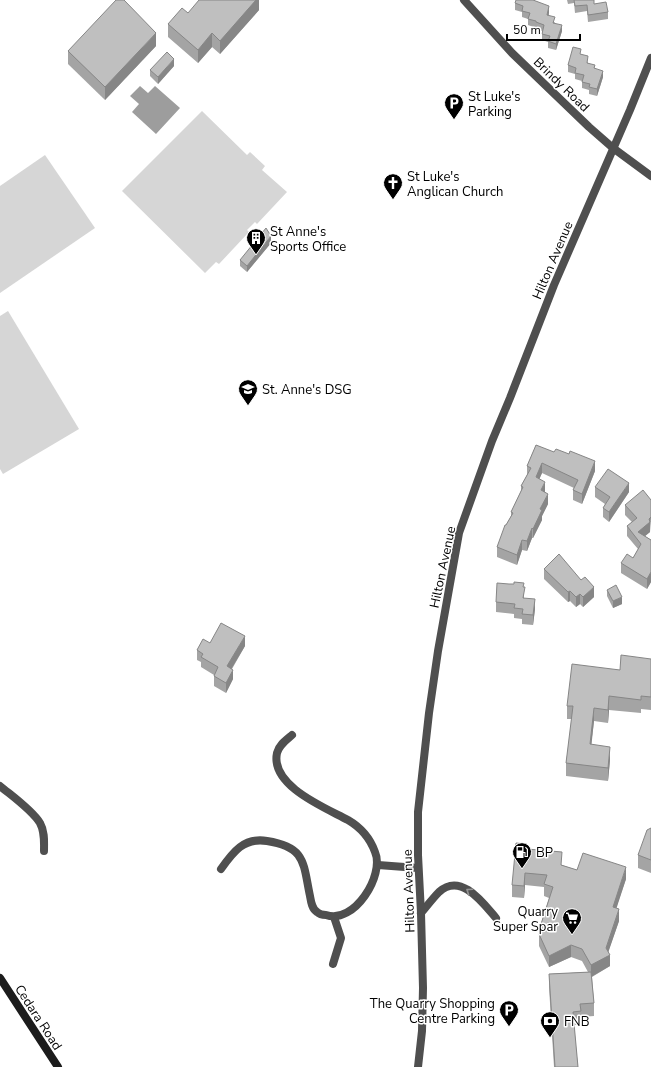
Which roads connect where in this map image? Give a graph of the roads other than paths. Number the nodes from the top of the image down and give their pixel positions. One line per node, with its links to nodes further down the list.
1 (464, 0): 3 (street, Brindy Road)
2 (651, 58): 3 (street, Hilton Avenue)
3 (613, 148): 4 (street, Brindy Road); 9 (street, Hilton Avenue)
4 (651, 176)
5 (292, 735): 8 (street)
6 (0, 786): 7 (street)
7 (44, 851)
8 (378, 865): 9 (street); 12 (street)
9 (418, 868): 11 (street, Hilton Avenue)
10 (221, 869): 12 (street)
11 (421, 913): 13 (street, one-way to 11); 17 (street, Hilton Avenue)
12 (334, 917): 14 (street)
13 (496, 918)
14 (333, 964)
15 (0, 978): 16 (main road, Cedara Road)
16 (58, 1067)
17 (418, 1067)

